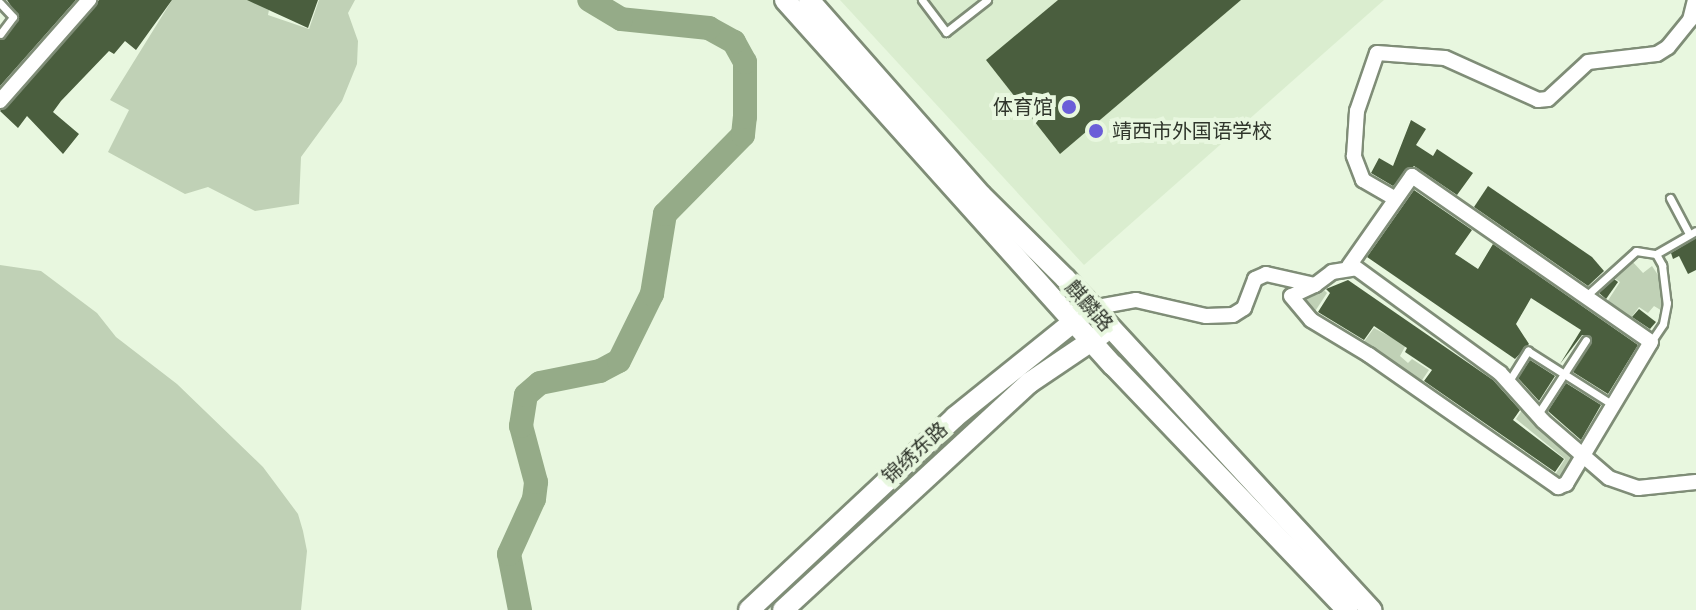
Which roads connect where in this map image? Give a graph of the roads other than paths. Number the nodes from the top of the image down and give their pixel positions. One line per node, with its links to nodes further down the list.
1 (89, 0): 9 (street)
2 (785, 0): 18 (main road, 麒麟路)
3 (809, 0): 17 (main road, 麒麟路)
4 (922, 0): 5 (lane)
5 (987, 0)
6 (1695, 0): 10 (street)
7 (0, 3): 8 (lane)
8 (0, 34)
9 (0, 101)
10 (1394, 198): 14 (street); 16 (street)
11 (1670, 198): 12 (lane)
12 (1693, 232): 13 (lane)
13 (1656, 254): 16 (lane); 21 (lane)
14 (1349, 266): 15 (street); 23 (street)
15 (1315, 285): 17 (street); 26 (street)
16 (1586, 296): 21 (street)
17 (1092, 308): 18 (main road, 锦绣东路); 19 (main road, 麒麟路)
18 (1074, 320): 19 (main road, 麒麟路); 28 (main road, 锦绣东路)
19 (1101, 334): 29 (main road, 锦绣东路); 30 (main road, 麒麟路); 31 (main road, 麒麟路)
20 (1586, 340): 22 (lane)
21 (1651, 342): 24 (street)
22 (1566, 376): 23 (lane); 24 (lane); 25 (lane)
23 (1509, 381): 25 (street)
24 (1613, 405): 26 (street)
25 (1538, 415): 26 (street)
26 (1581, 457): 27 (street)
27 (1696, 482)
28 (749, 610)
29 (783, 610)
30 (1347, 610)
31 (1371, 610)

